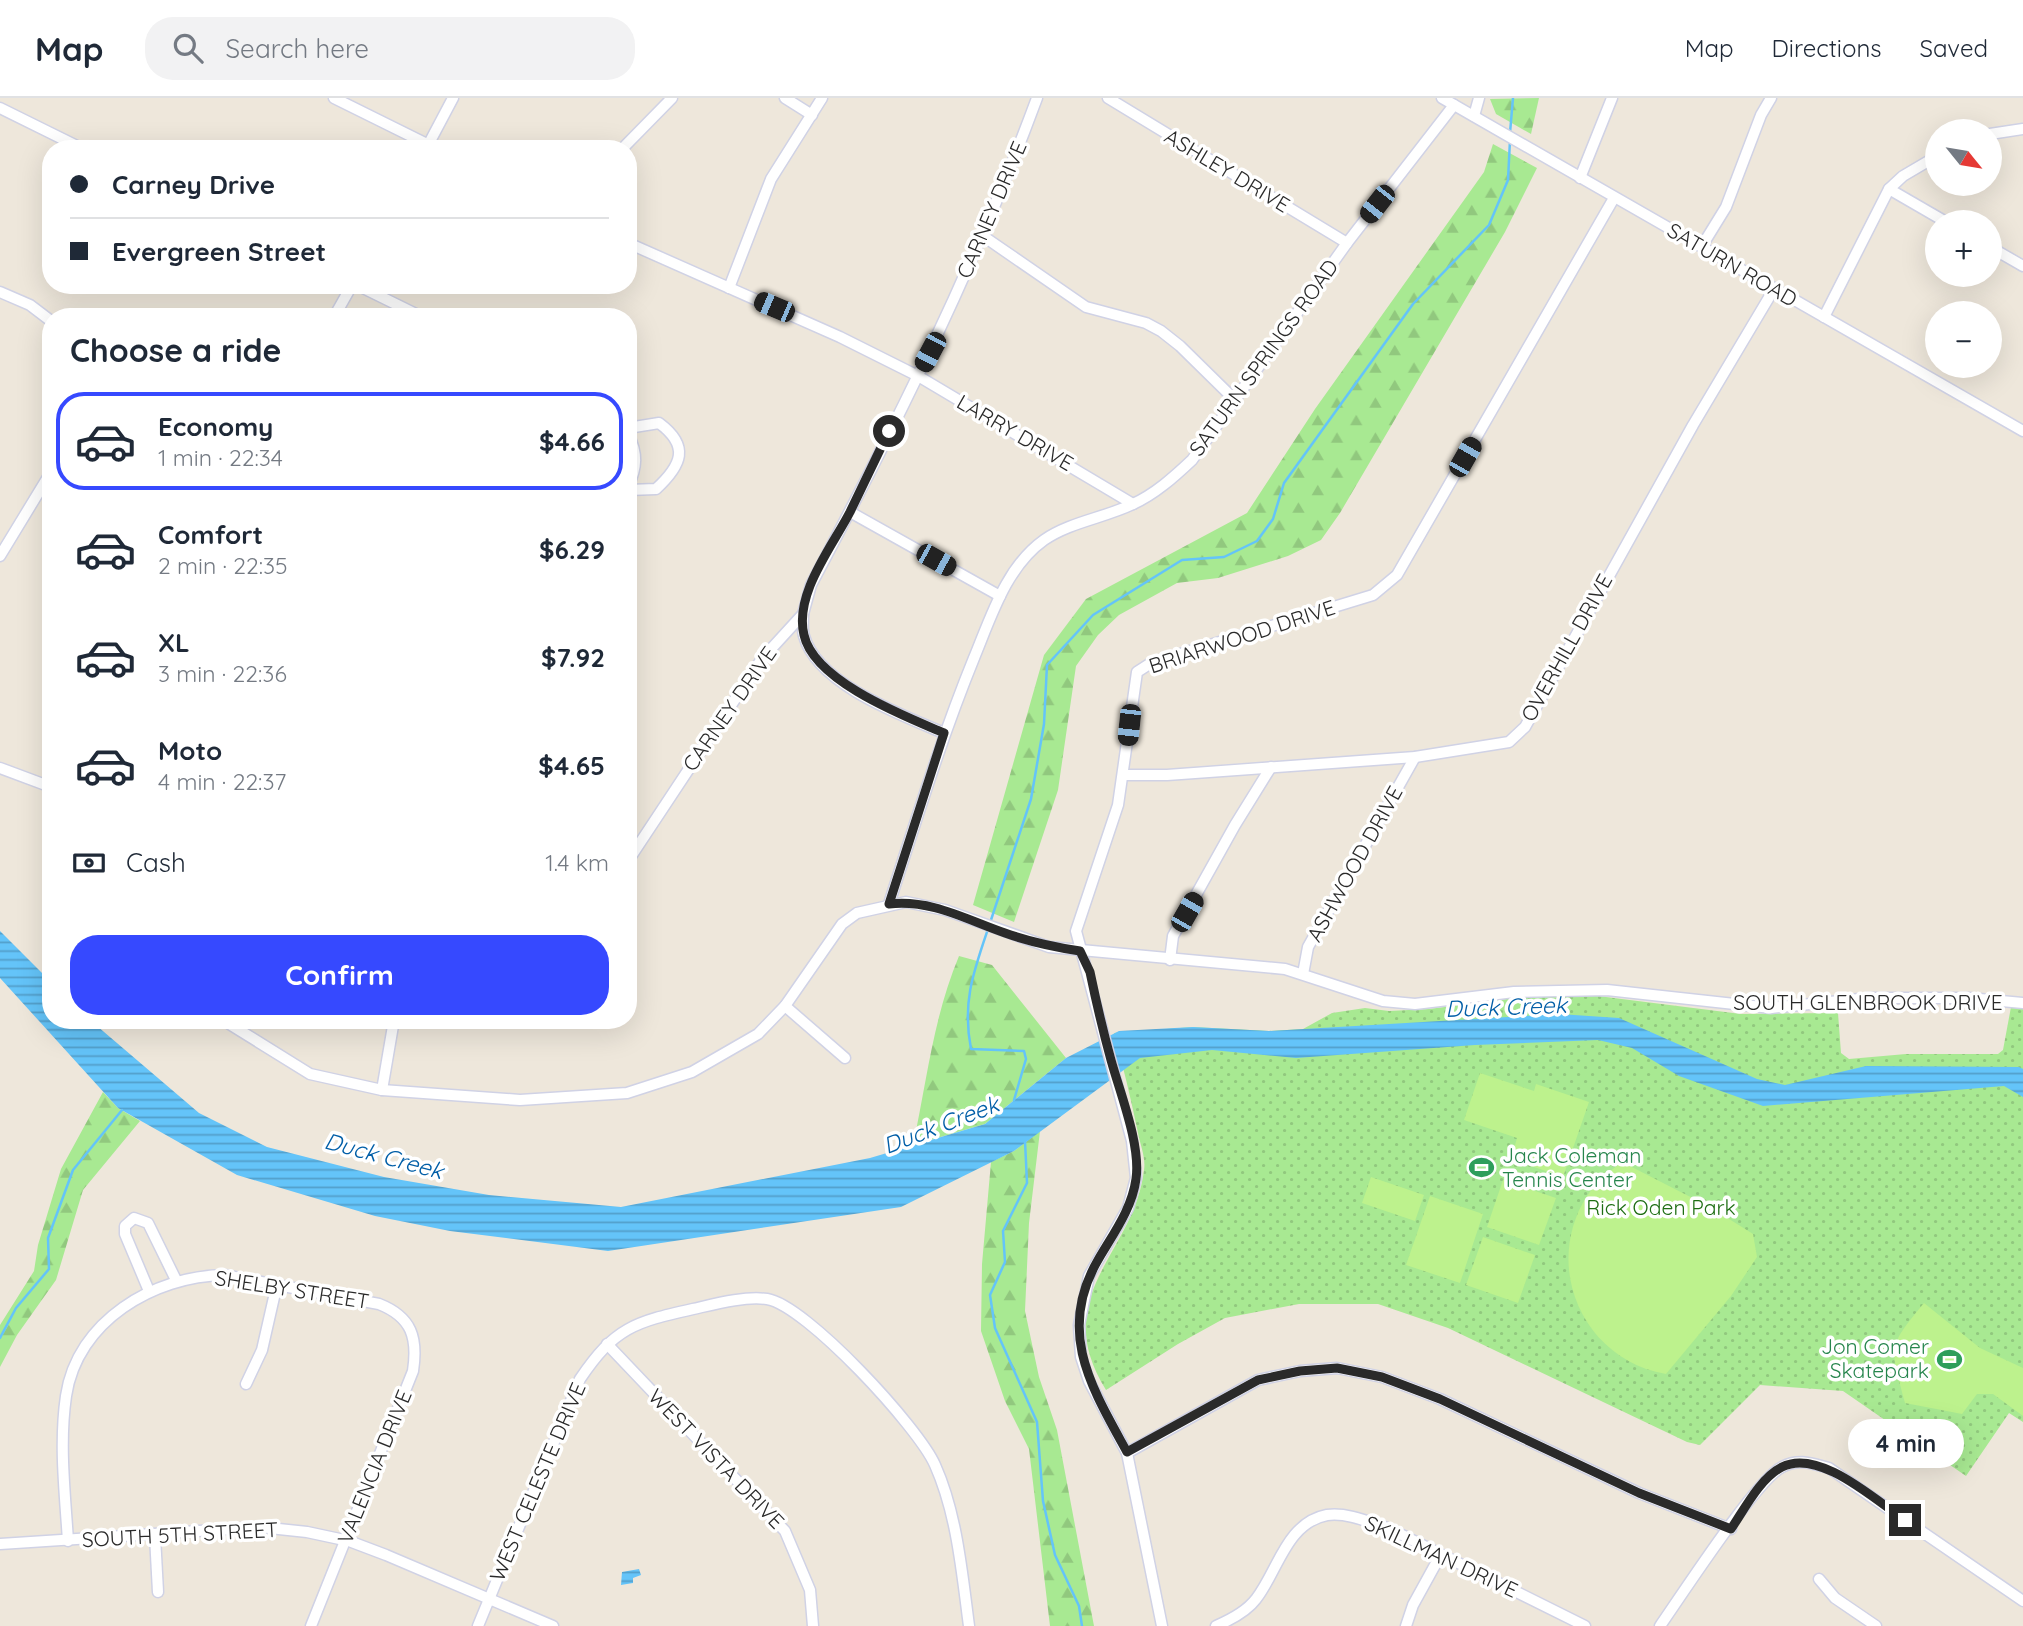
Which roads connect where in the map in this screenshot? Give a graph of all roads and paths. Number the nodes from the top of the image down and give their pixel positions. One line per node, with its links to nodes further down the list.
1 (334, 98): 19 (street)
2 (453, 98): 20 (street)
3 (673, 98): 21 (street)
4 (785, 98): 14 (street)
5 (822, 98): 14 (street)
6 (1037, 98): 27 (street, CARNEY DRIVE)
7 (1108, 98): 28 (street, ASHLEY DRIVE)
8 (1442, 98): 12 (street, SATURN ROAD)
9 (1479, 98): 15 (street)
10 (1612, 98): 23 (street)
11 (1771, 98): 29 (street)
12 (1454, 105): 15 (street, SATURN ROAD); 28 (street, SATURN SPRINGS ROAD)
13 (0, 108): 18 (street)
14 (812, 115): 33 (street)
15 (1474, 116): 23 (street, SATURN ROAD)
16 (2023, 129): 17 (street)
17 (2002, 132)
18 (65, 140)
19 (416, 140)
20 (433, 140)
21 (631, 140)
22 (1925, 163): 24 (street)
23 (1580, 178): 25 (street, SATURN ROAD)
24 (1888, 189): 26 (street); 39 (street)
25 (1614, 198): 29 (street, SATURN ROAD); 55 (street, BRIARWOOD DRIVE)
26 (1925, 210)
27 (983, 236): 40 (street, CARNEY DRIVE); 41 (street)
28 (1346, 243): 41 (street, SATURN SPRINGS ROAD)
29 (1702, 246): 34 (street, SATURN ROAD)
30 (637, 247): 33 (street, LARRY DRIVE)
31 (2002, 254): 32 (street)
32 (2023, 266)
33 (729, 288): 40 (street, LARRY DRIVE)
34 (1774, 289): 39 (street, SATURN ROAD); 52 (street, OVERHILL DRIVE)
35 (0, 292): 38 (street)
36 (374, 294): 37 (street)
37 (403, 308)
38 (42, 314)
39 (1824, 317): 43 (street, SATURN ROAD)
40 (918, 376): 46 (street, LARRY DRIVE); 47 (street, CARNEY DRIVE)
41 (1236, 401): 46 (street, SATURN SPRINGS ROAD)
42 (637, 427): 45 (street)
43 (2023, 431)
44 (42, 487): 48 (street)
45 (637, 488)
46 (1133, 504): 49 (street, SATURN SPRINGS ROAD)
47 (850, 512): 49 (street); 50 (street, CARNEY DRIVE)
48 (0, 556)
49 (1000, 596): 51 (street, SATURN SPRINGS ROAD)
50 (803, 614): 51 (street); 59 (street, CARNEY DRIVE)
51 (944, 733): 60 (street, SATURN SPRINGS ROAD)
52 (1415, 757): 53 (street, OVERHILL DRIVE); 63 (street, ASHWOOD DRIVE)
53 (1271, 767): 55 (street, OVERHILL DRIVE); 62 (street)
54 (0, 768): 57 (street)
55 (1123, 775): 61 (street, BRIARWOOD DRIVE)
56 (42, 779): 57 (street)
57 (39, 781): 58 (street)
58 (42, 782)
59 (637, 847)
60 (889, 904): 61 (street, SOUTH GLENBROOK DRIVE); 65 (street, SOUTH GLENBROOK DRIVE)
61 (1080, 951): 62 (street, SOUTH GLENBROOK DRIVE); 76 (street, BRIARWOOD DRIVE)
62 (1170, 960): 63 (street, SOUTH GLENBROOK DRIVE)
63 (1303, 974): 64 (street, SOUTH GLENBROOK DRIVE)
64 (2023, 1003)
65 (785, 1006): 68 (street); 69 (street, SOUTH GLENBROOK DRIVE)
66 (238, 1029): 69 (street, SOUTH GLENBROOK DRIVE)
67 (392, 1029): 69 (street)
68 (845, 1058)
69 (382, 1090)
70 (176, 1280): 71 (street, SHELBY STREET); 72 (street, SHELBY STREET); 72 (street)
71 (276, 1284): 73 (street, SHELBY STREET); 75 (street)
72 (149, 1292): 79 (street, SHELBY STREET)
73 (394, 1310): 80 (street, VALENCIA DRIVE)
74 (607, 1344): 85 (street, WEST CELESTE DRIVE); 90 (street, WEST VISTA DRIVE); 91 (street, WEST CELESTE DRIVE)
75 (246, 1384)
76 (1127, 1452): 77 (street); 92 (street, BRIARWOOD DRIVE)
77 (1731, 1529): 86 (street); 96 (street)
78 (155, 1535): 79 (street, SOUTH 5TH STREET); 80 (street, SOUTH 5TH STREET); 84 (street)
79 (68, 1541): 81 (street, SOUTH 5TH STREET)
80 (346, 1541): 85 (street, SOUTH 5TH STREET); 87 (street, VALENCIA DRIVE)
81 (0, 1544)
82 (1440, 1556): 93 (street, SKILLMAN DRIVE); 94 (street); 95 (street, SKILLMAN DRIVE)
83 (1819, 1580): 97 (street)
84 (158, 1592)
85 (489, 1600): 88 (street, WEST CELESTE DRIVE); 89 (street, SOUTH 5TH STREET)
86 (2023, 1601)
87 (311, 1626)
88 (478, 1626)
89 (553, 1626)
90 (813, 1626)
91 (969, 1626)
92 (1162, 1626)
93 (1216, 1626)
94 (1406, 1626)
95 (1585, 1626)
96 (1660, 1626)
97 (1876, 1626)

